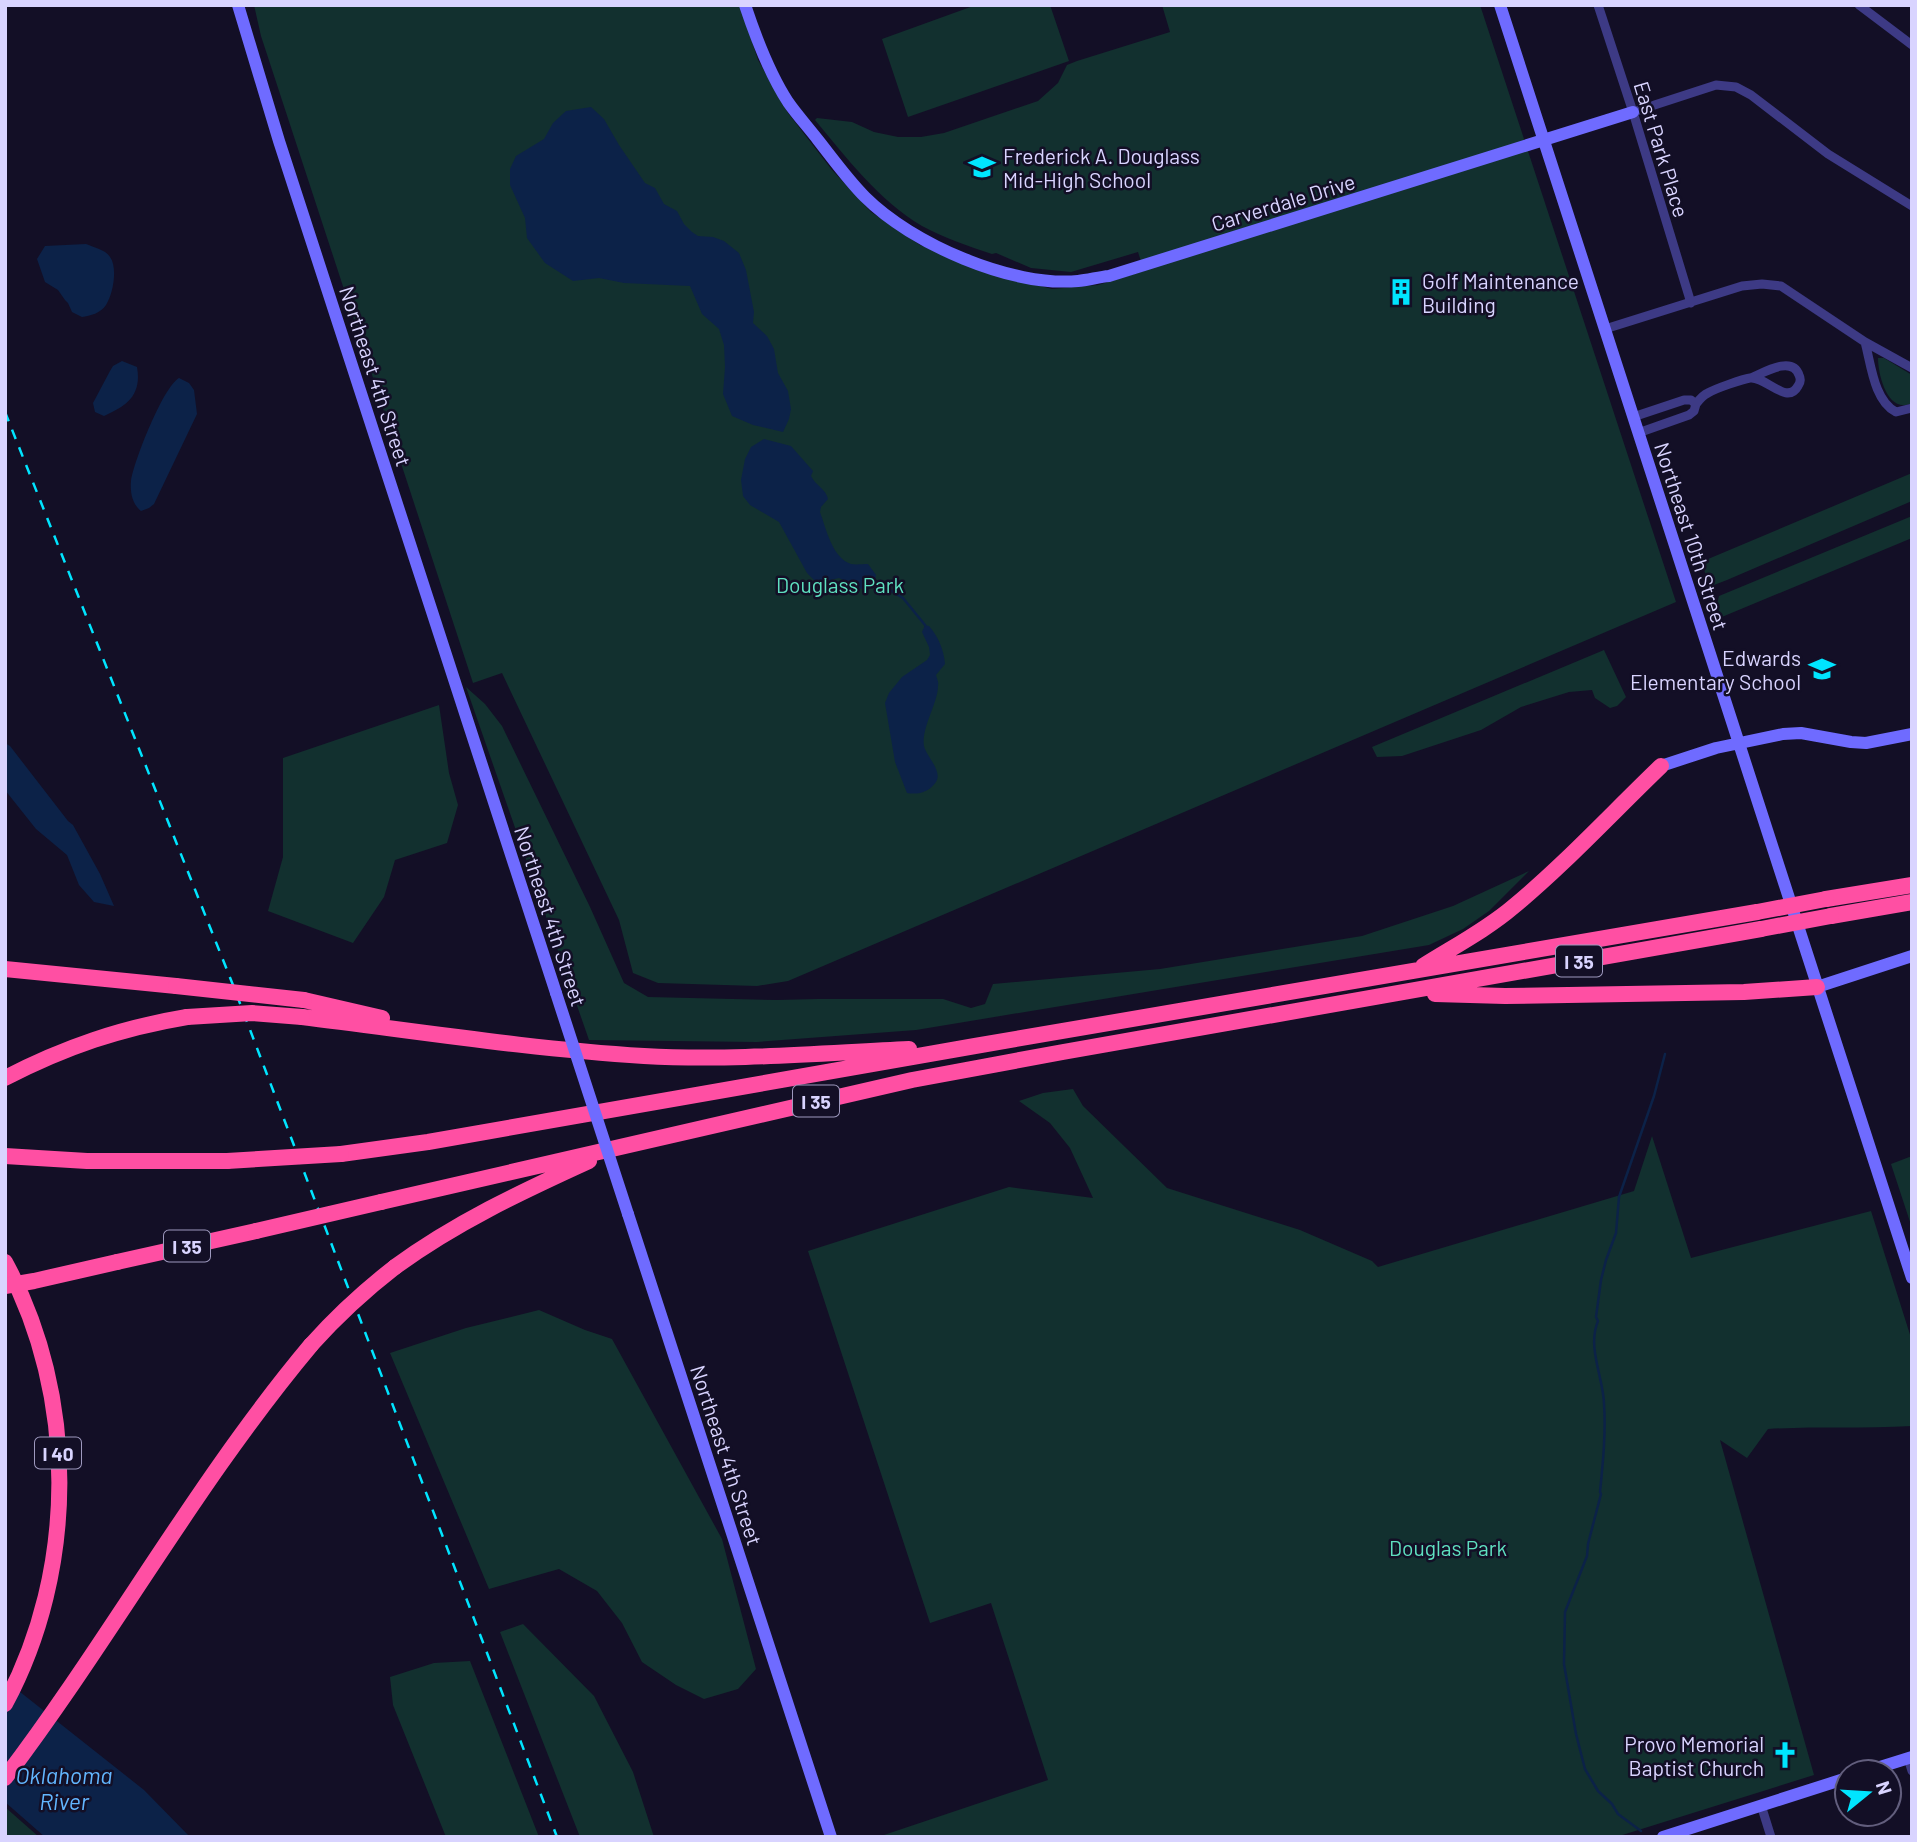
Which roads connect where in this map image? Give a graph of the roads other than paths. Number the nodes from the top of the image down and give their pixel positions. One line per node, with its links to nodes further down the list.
1 (238, 5): 41 (street, Northeast 4th Street, bridge)
2 (1500, 5): 8 (street, Northeast 10th Street)
3 (1598, 5): 7 (street, East Park Place)
4 (1859, 5): 6 (street)
5 (750, 6): 8 (street, Carverdale Drive)
6 (1912, 45)
7 (1633, 112): 8 (street, Carverdale Drive); 9 (street, Carverdale Drive); 10 (street, East Park Place)
8 (1544, 140): 11 (street, Northeast 10th Street)
9 (1912, 206)
10 (1691, 303): 11 (street); 12 (street)
11 (1605, 329): 17 (street, Northeast 10th Street)
12 (1865, 342): 13 (street); 16 (street)
13 (1912, 368)
14 (1751, 378): 14 (street); 15 (street)
15 (1696, 404): 17 (street); 18 (street)
16 (1912, 408)
17 (1633, 417): 18 (street, Northeast 10th Street)
18 (1638, 433): 20 (street, Northeast 10th Street)
19 (1912, 734): 20 (street)
20 (1738, 744): 21 (street); 27 (street, Northeast 10th Street)
21 (1661, 766): 26 (highway)
22 (1912, 885): 26 (highway, I 35, bridge)
23 (1912, 902): 28 (highway, I 35, bridge)
24 (1912, 956): 27 (street)
25 (5, 969): 29 (highway, bridge)
26 (1417, 970): 30 (highway, I 35)
27 (1817, 987): 28 (highway); 35 (street, Northeast 10th Street)
28 (1396, 993): 32 (highway, I 35)
29 (463, 1037): 30 (highway); 31 (highway, bridge)
30 (975, 1046): 33 (highway, I 35, bridge)
31 (5, 1078)
32 (622, 1145): 36 (highway, I 35, bridge); 38 (highway, bridge)
33 (5, 1156)
34 (5, 1262): 37 (highway, I 40)
35 (1912, 1278)
36 (5, 1286)
37 (5, 1704)
38 (5, 1778)
39 (1833, 1782): 40 (street)
40 (1761, 1805): 42 (street); 43 (street)
41 (831, 1837)
42 (1663, 1837)
43 (1771, 1837)

